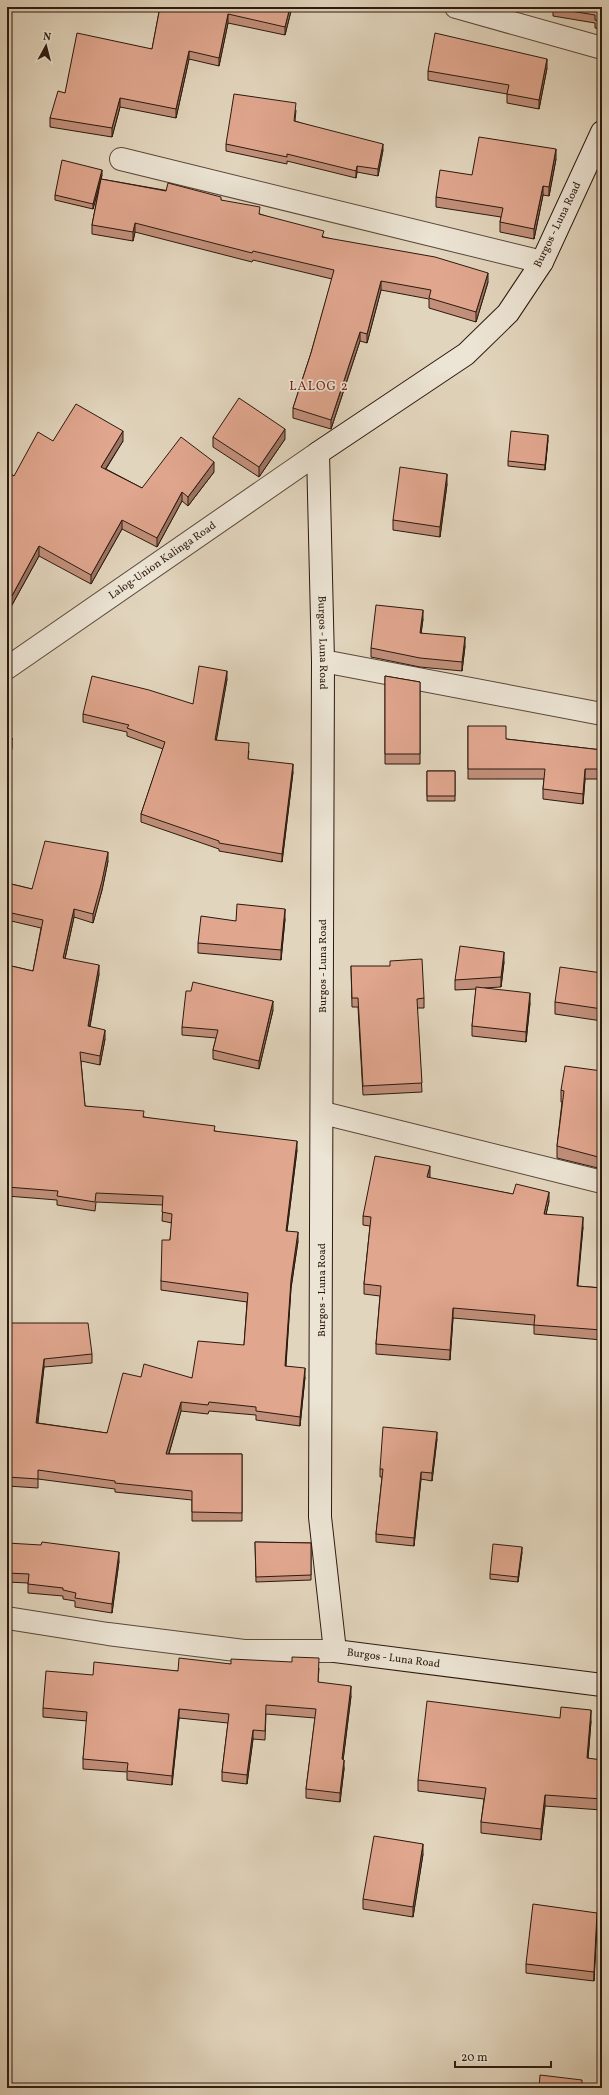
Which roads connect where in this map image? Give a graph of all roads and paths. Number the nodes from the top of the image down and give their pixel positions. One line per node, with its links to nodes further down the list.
1 (456, 7): 2 (main road)
2 (602, 48)
3 (602, 132): 5 (main road, Burgos - Luna Road)
4 (121, 159): 5 (main road)
5 (542, 262): 6 (main road, Burgos - Luna Road)
6 (318, 453): 7 (main road, Burgos - Luna Road); 8 (main road, Lalog-Union Kalinga Road)
7 (323, 661): 9 (main road); 10 (main road, Burgos - Luna Road)
8 (7, 668)
9 (602, 714)
10 (323, 1113): 11 (main road); 13 (main road, Burgos - Luna Road)
11 (602, 1182)
12 (7, 1618): 13 (main road)
13 (335, 1651): 14 (main road, Burgos - Luna Road)
14 (602, 1685)

